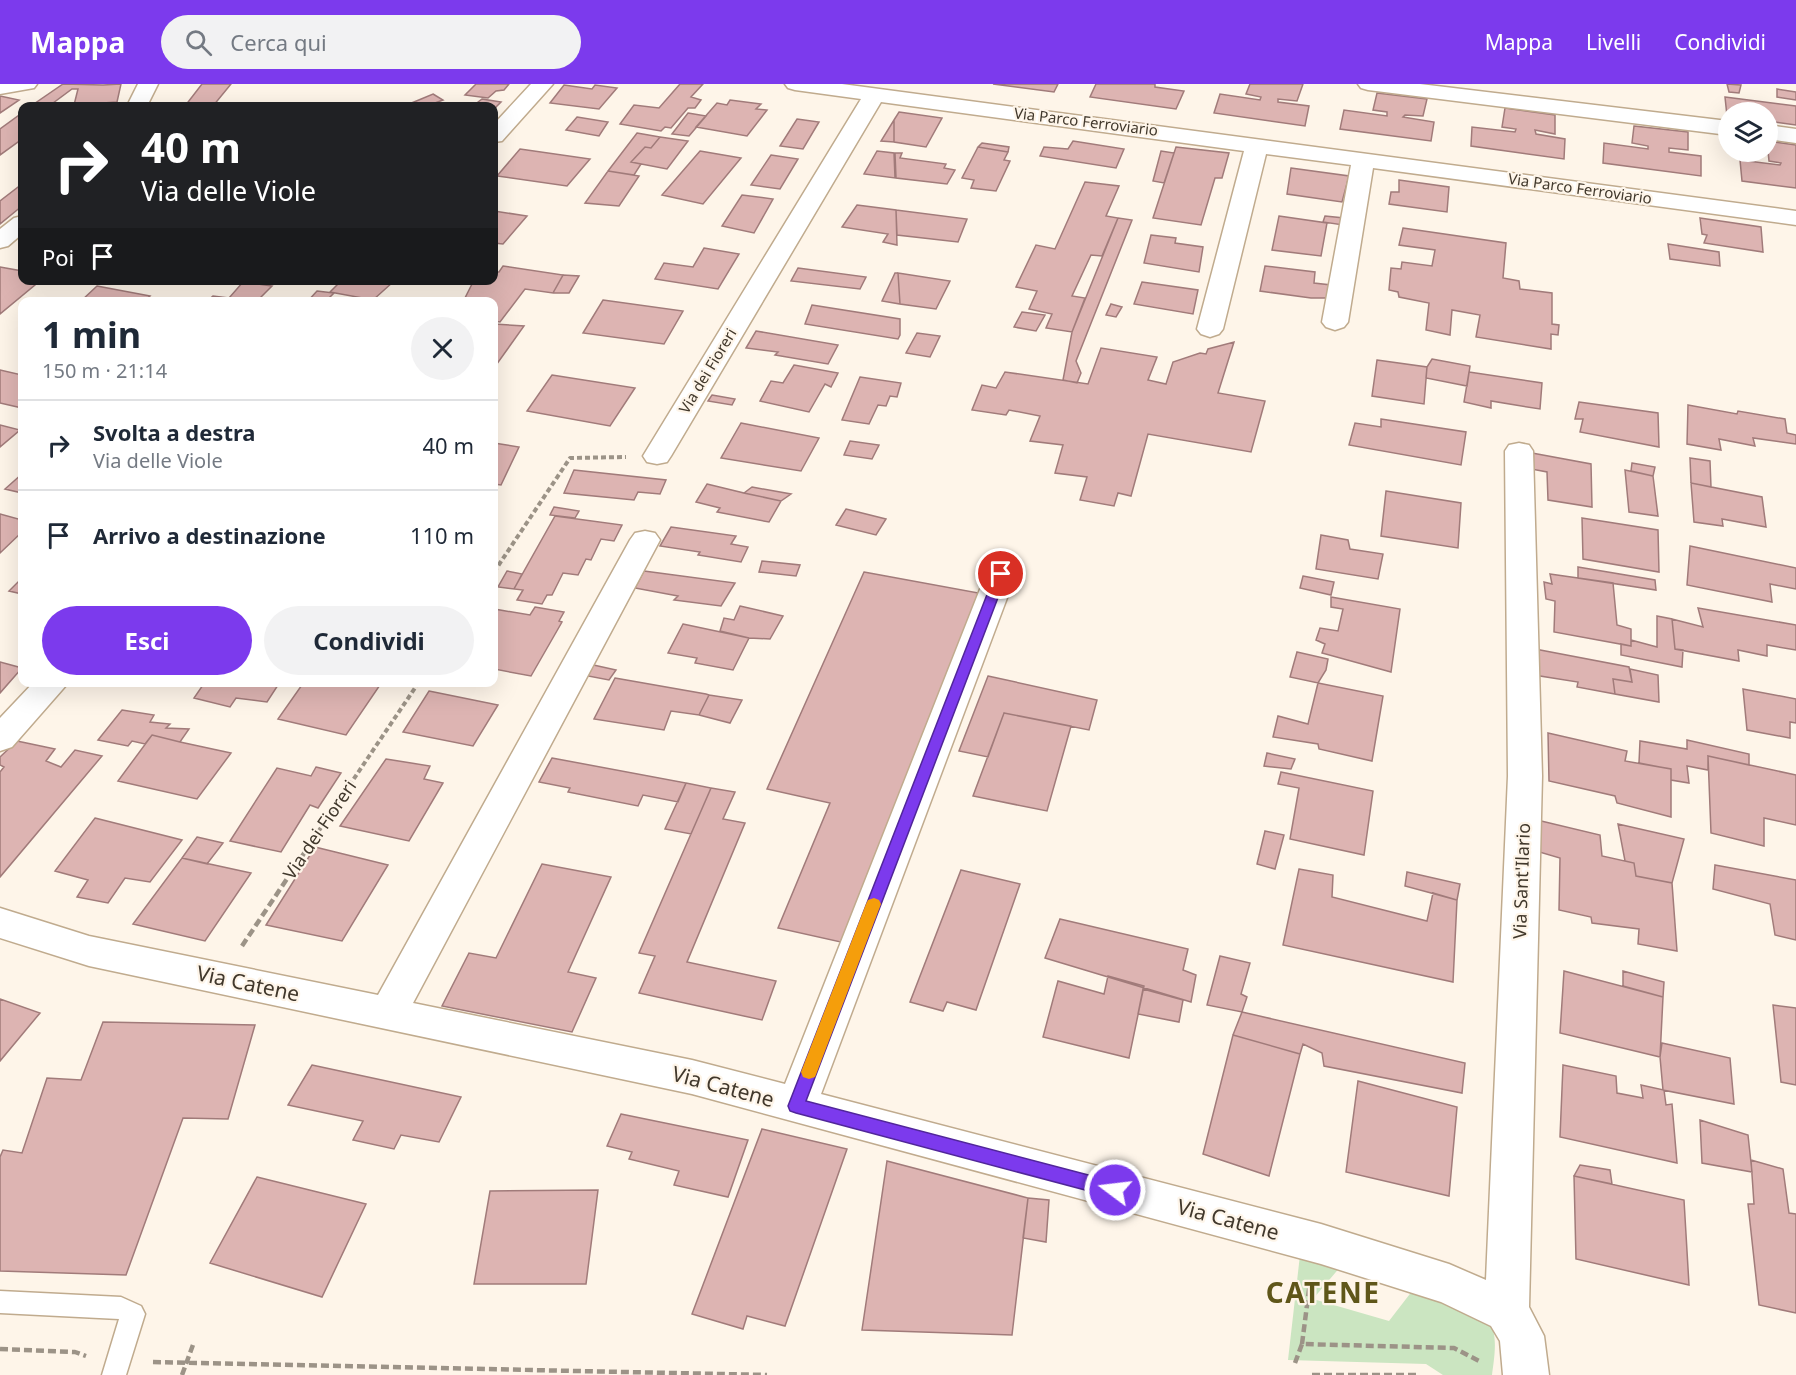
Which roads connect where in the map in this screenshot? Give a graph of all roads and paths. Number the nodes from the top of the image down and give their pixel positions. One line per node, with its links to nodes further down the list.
1 (27, 84): 6 (street)
2 (148, 84): 9 (street)
3 (543, 84): 11 (street)
4 (795, 84): 8 (street, Via Parco Ferroviario)
5 (1368, 84): 10 (street)
6 (0, 88)
7 (920, 92): 8 (street, Via Parco Ferroviario); 14 (street, Via Parco Ferroviario)
8 (874, 94): 22 (street, Via dei Fioreri)
9 (139, 102)
10 (1718, 127)
11 (498, 132)
12 (1778, 134): 13 (street)
13 (1796, 136)
14 (1257, 145): 15 (street, Via Parco Ferroviario); 20 (street)
15 (1363, 159): 16 (street, Via Parco Ferroviario); 19 (street)
16 (1796, 218)
17 (18, 226): 18 (street)
18 (0, 241)
19 (1335, 322)
20 (1210, 329)
21 (1519, 451): 35 (street, Via Sant'Ilario)
22 (657, 456): 24 (path)
23 (645, 540): 31 (street)
24 (498, 566)
25 (1001, 574): 32 (street)
26 (48, 687): 28 (street)
27 (416, 687): 30 (path, Via dei Fioreri)
28 (0, 739)
29 (0, 923): 30 (street, Via Catene)
30 (220, 978): 31 (street, Via Catene)
31 (388, 1013): 32 (street, Via Catene)
32 (796, 1106): 35 (street, Via Catene)
33 (1311, 1271): 37 (path)
34 (0, 1302): 44 (lane)
35 (1507, 1311): 43 (street)
36 (194, 1342): 41 (path)
37 (1302, 1344): 42 (path); 43 (path)
38 (0, 1349): 39 (path)
39 (91, 1357)
40 (146, 1362): 41 (path)
41 (187, 1362): 45 (path); 46 (path)
42 (1295, 1363)
43 (1507, 1371)
44 (114, 1375)
45 (182, 1375)
46 (767, 1375)
47 (1312, 1375): 48 (path)
48 (1417, 1375)

